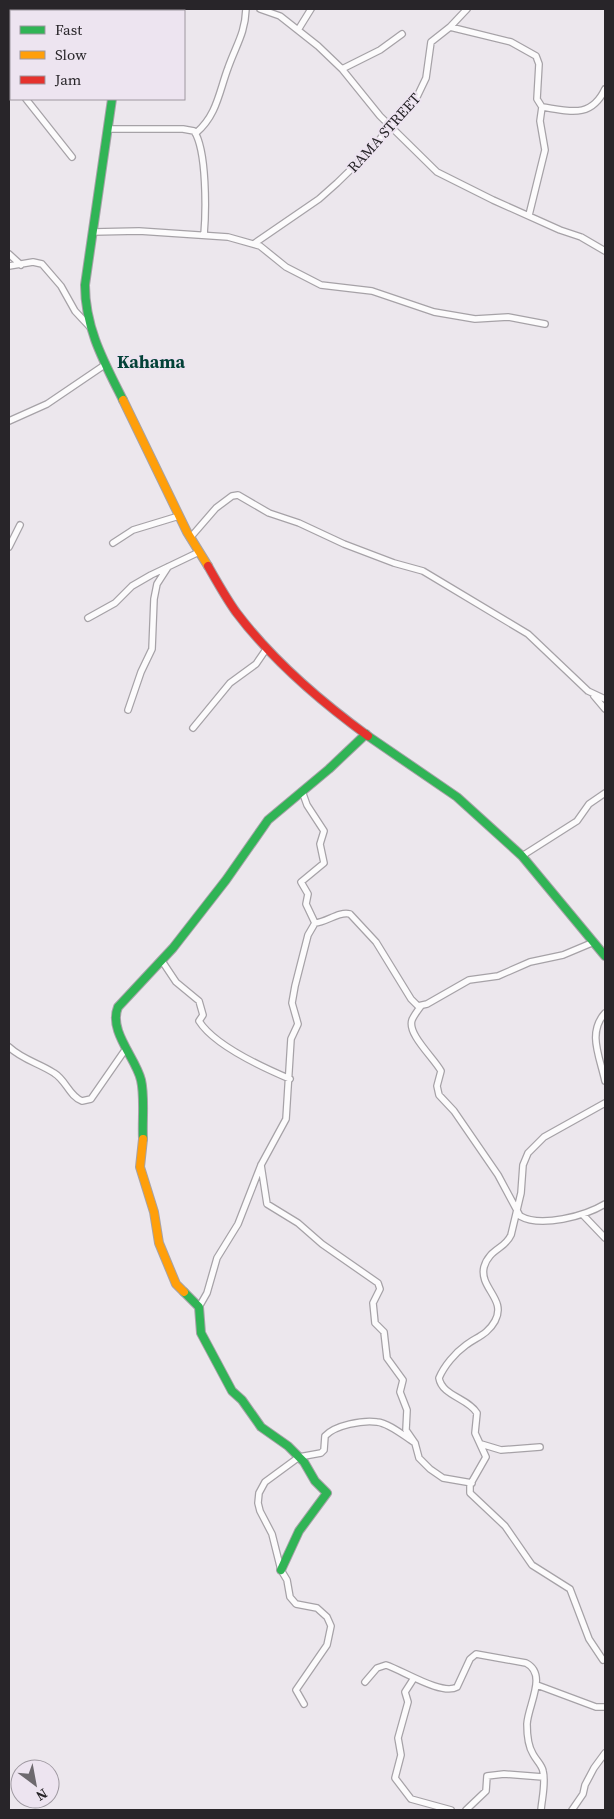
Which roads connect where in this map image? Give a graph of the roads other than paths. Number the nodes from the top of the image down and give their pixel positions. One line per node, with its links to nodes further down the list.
1 (246, 9): 15 (street)
2 (260, 9): 6 (street)
3 (311, 9): 6 (street)
4 (467, 9): 5 (street, RAMA STREET)
5 (450, 27): 12 (street); 13 (street, RAMA STREET)
6 (298, 30): 8 (street)
7 (402, 34): 8 (street)
8 (342, 69): 13 (street)
9 (605, 89): 12 (street)
10 (27, 100): 16 (street)
11 (112, 100): 14 (main road)
12 (542, 107): 17 (street)
13 (390, 126): 17 (street); 20 (street, RAMA STREET)
14 (107, 129): 15 (street); 18 (main road)
15 (196, 133): 19 (street)
16 (72, 157)
17 (529, 215): 21 (street)
18 (93, 232): 19 (street); 26 (main road)
19 (204, 235): 20 (street)
20 (255, 243): 25 (street)
21 (605, 251)
22 (9, 254): 23 (street)
23 (21, 265): 24 (street); 26 (street)
24 (9, 266)
25 (545, 324)
26 (89, 326): 27 (main road)
27 (106, 364): 28 (street); 29 (main road)
28 (9, 422)
29 (178, 516): 31 (main road); 32 (street)
30 (20, 526): 33 (street)
31 (190, 538): 34 (main road); 38 (street)
32 (113, 543)
33 (9, 547)
34 (199, 552): 35 (street); 37 (main road)
35 (168, 567): 36 (street); 41 (street)
36 (88, 618)
37 (267, 648): 42 (street); 43 (main road)
38 (594, 696): 39 (street); 40 (street)
39 (605, 699)
40 (605, 709)
41 (128, 710)
42 (193, 728)
43 (366, 734): 44 (main road); 46 (main road)
44 (302, 791): 47 (street); 50 (main road)
45 (605, 793): 46 (street)
46 (522, 856): 48 (main road)
47 (315, 923): 51 (street); 55 (street)
48 (594, 942): 49 (main road); 51 (street)
49 (605, 956)
50 (162, 961): 54 (main road); 55 (street)
51 (421, 1006): 60 (street)
52 (605, 1013): 56 (street)
53 (9, 1048): 54 (street)
54 (125, 1050): 63 (main road)
55 (290, 1080): 58 (street)
56 (605, 1080)
57 (605, 1103): 60 (street)
58 (261, 1165): 63 (street); 64 (street)
59 (605, 1204): 61 (street)
60 (517, 1211): 61 (street); 65 (street)
61 (583, 1215): 62 (street)
62 (605, 1238)
63 (198, 1307): 67 (main road)
64 (415, 1443): 67 (street); 68 (street)
65 (480, 1444): 66 (street); 68 (street)
66 (540, 1447)
67 (299, 1457): 69 (main road); 69 (street)
68 (472, 1483): 70 (street)
69 (282, 1570): 74 (street)
70 (603, 1660)
71 (414, 1678): 72 (street); 73 (street); 78 (street)
72 (365, 1682)
73 (537, 1685): 75 (street); 77 (street)
74 (304, 1704)
75 (605, 1707)
76 (605, 1753): 81 (street)
77 (543, 1777): 79 (street); 80 (street)
78 (451, 1810)
79 (466, 1810)
80 (542, 1810)
81 (572, 1810)

